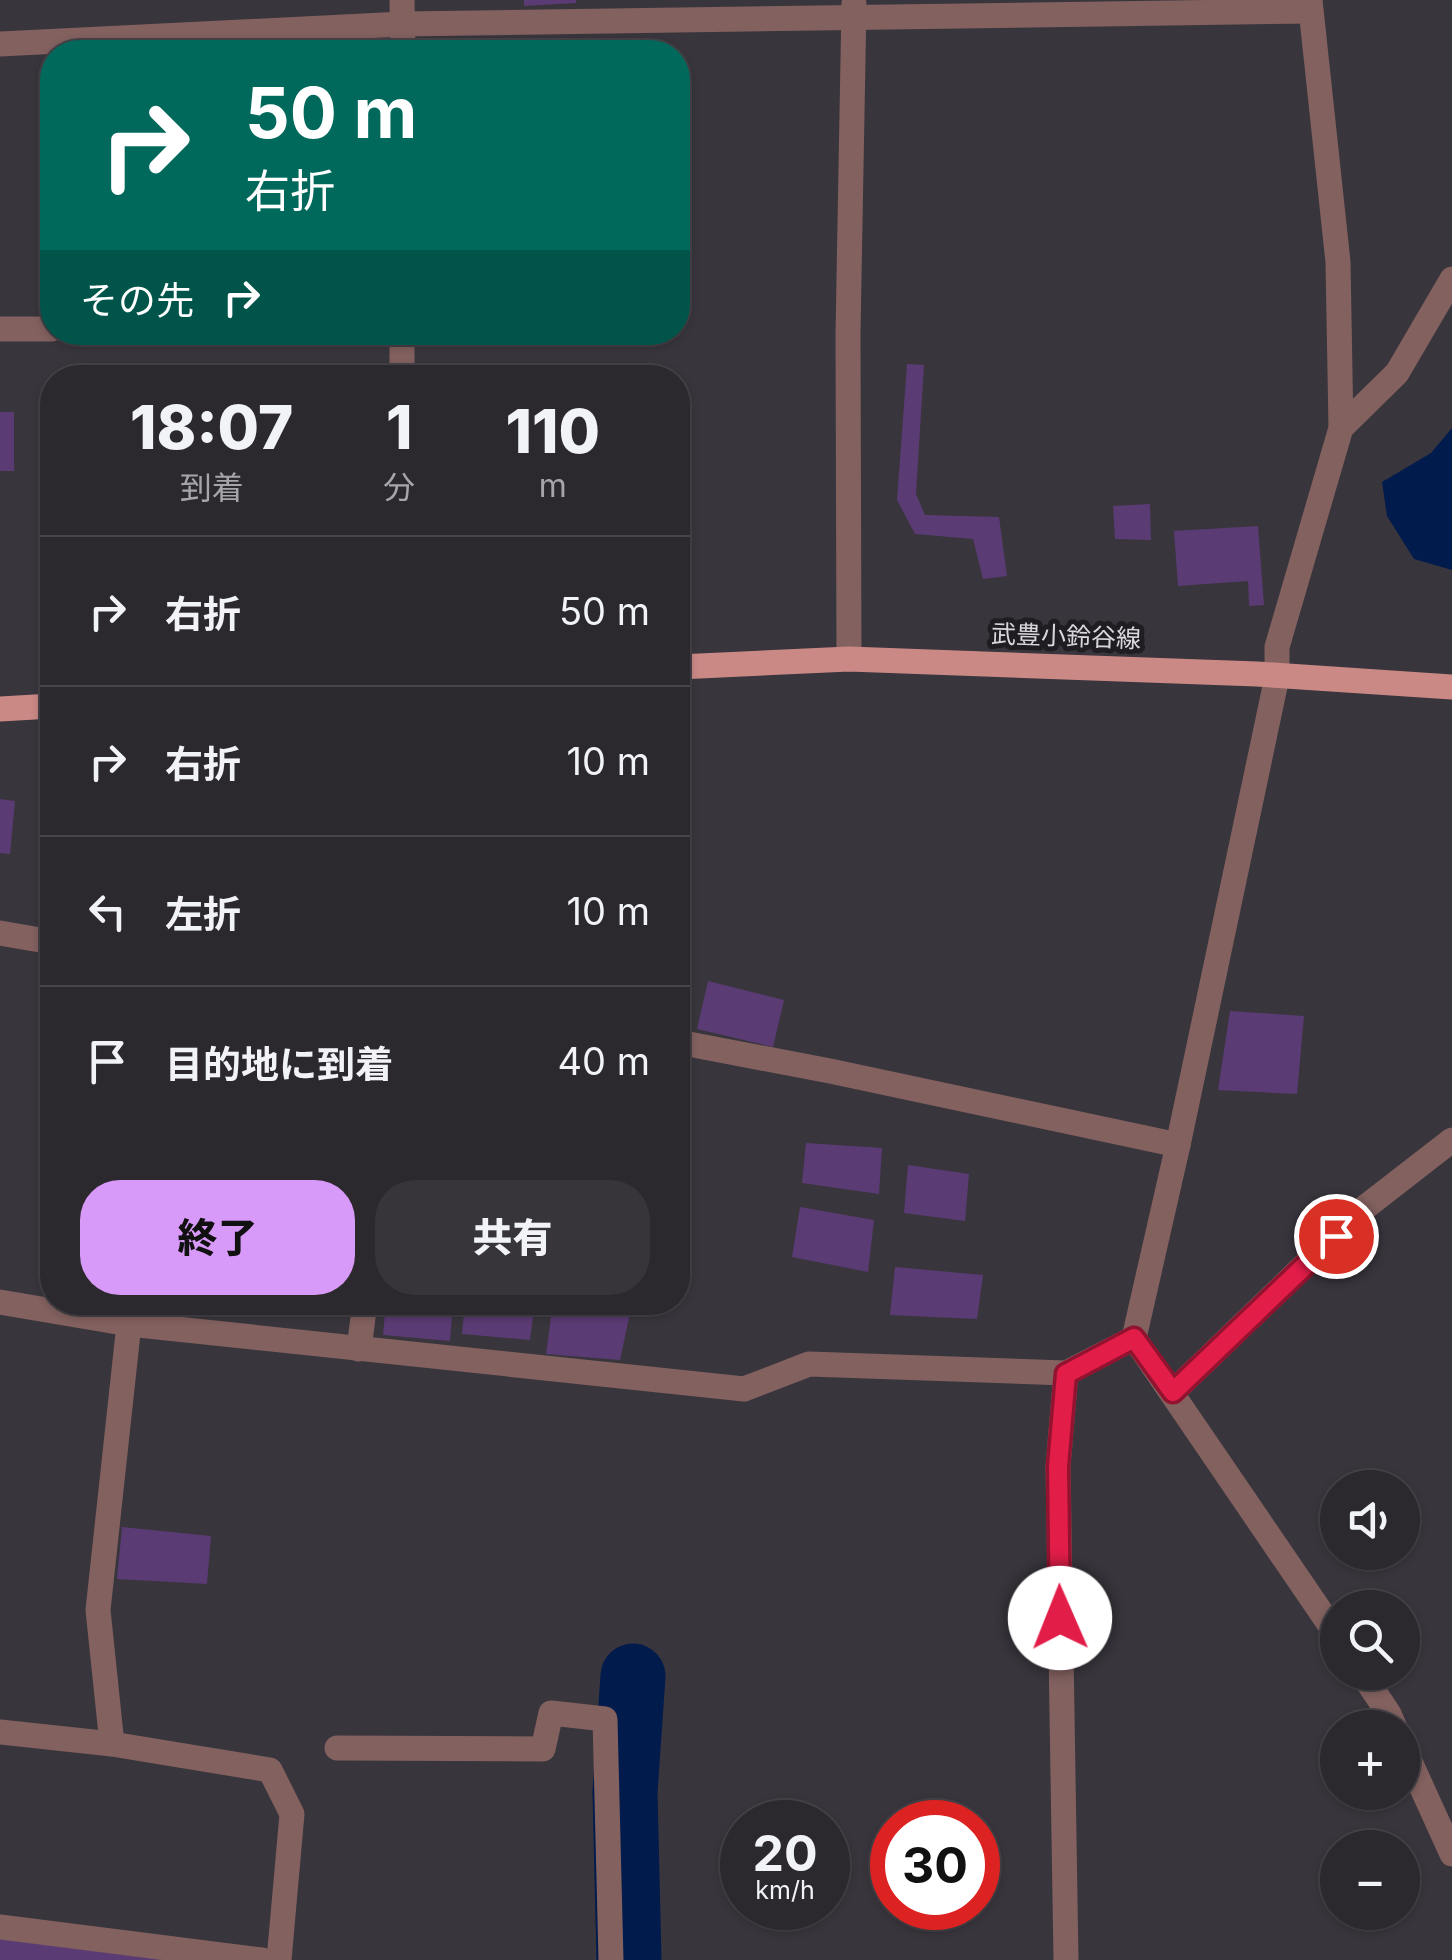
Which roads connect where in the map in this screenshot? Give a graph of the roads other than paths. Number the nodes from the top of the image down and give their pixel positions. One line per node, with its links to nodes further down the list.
1 (1310, 5): 2 (street); 11 (street)
2 (854, 9): 3 (street); 12 (street)
3 (402, 12): 4 (street); 5 (street)
4 (50, 40)
5 (402, 40)
6 (40, 41): 7 (street)
7 (0, 44)
8 (1452, 279): 11 (street)
9 (0, 329): 10 (street)
10 (40, 329)
11 (1341, 428): 14 (street)
12 (849, 659): 13 (main road, 武豊小鈴谷線); 14 (main road, 武豊小鈴谷線)
13 (690, 666)
14 (1278, 677): 15 (main road, 武豊小鈴谷線); 22 (street)
15 (1452, 687)
16 (40, 707): 17 (main road)
17 (0, 709)
18 (0, 934): 19 (street)
19 (40, 940)
20 (690, 1044): 22 (street)
21 (1452, 1140): 31 (street)
22 (1178, 1145): 28 (street)
23 (0, 1302): 24 (street)
24 (40, 1309)
25 (76, 1315): 27 (street)
26 (364, 1315): 29 (street)
27 (129, 1324): 29 (street); 34 (street)
28 (1134, 1338): 30 (street); 31 (street)
29 (359, 1349): 30 (street)
30 (1066, 1374): 42 (street)
31 (1173, 1392): 32 (street)
32 (1320, 1610)
33 (0, 1732): 34 (street)
34 (112, 1744): 40 (street)
35 (337, 1748): 41 (street)
36 (1420, 1784): 37 (street)
37 (1452, 1854)
38 (0, 1928): 39 (street)
39 (262, 1960)
40 (279, 1960)
41 (610, 1960)
42 (1066, 1960)

